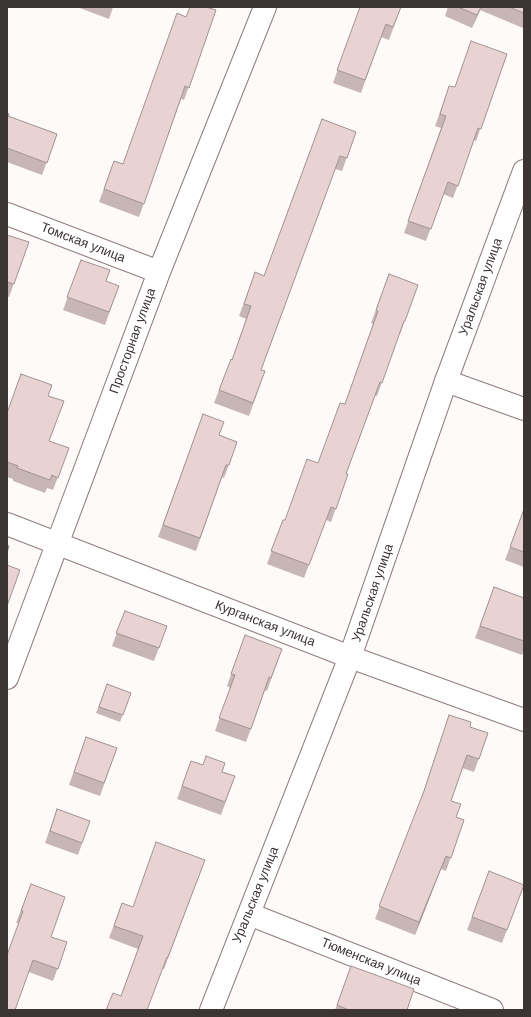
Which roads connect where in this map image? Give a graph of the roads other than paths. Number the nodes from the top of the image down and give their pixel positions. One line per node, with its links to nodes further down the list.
1 (265, 7): 4 (street, Просторная улица)
2 (524, 171): 5 (street, Уральская улица)
3 (7, 214): 4 (street, Томская улица)
4 (159, 272): 8 (street, Просторная улица)
5 (446, 381): 6 (street); 9 (street, Уральская улица)
6 (524, 409)
7 (7, 524): 8 (street, Курганская улица)
8 (58, 544): 9 (street, Курганская улица); 10 (street, Просторная улица)
9 (350, 657): 11 (street, Курганская улица); 12 (street, Уральская улица)
10 (7, 678)
11 (524, 720)
12 (249, 914): 13 (street, Уральская улица); 14 (street, Тюменская улица)
13 (211, 1010)
14 (492, 1010)

